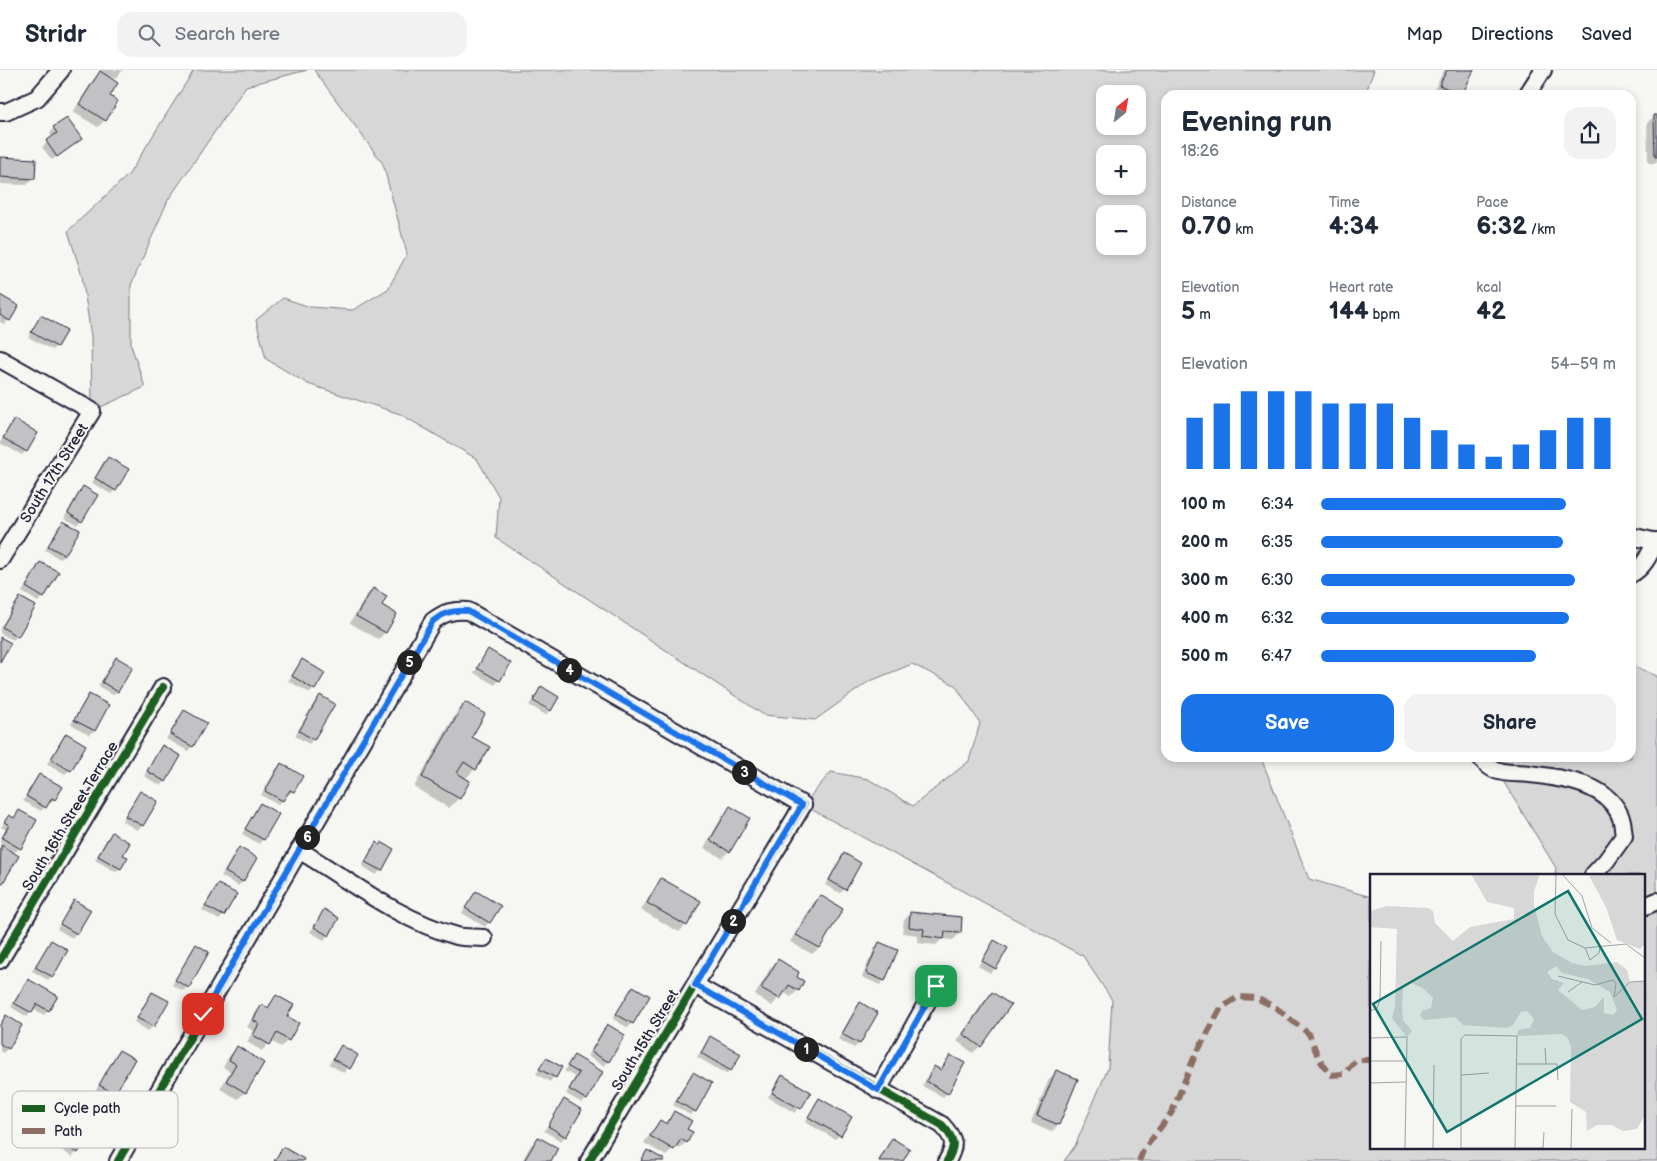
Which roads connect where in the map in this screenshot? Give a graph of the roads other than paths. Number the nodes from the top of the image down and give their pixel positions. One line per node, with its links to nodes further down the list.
1 (61, 70): 4 (street)
2 (1543, 70): 3 (street)
3 (1530, 90)
4 (0, 112)
5 (0, 359): 8 (street, South 17th Street)
6 (1636, 537): 7 (street)
7 (1656, 542): 9 (street)
8 (1, 557)
9 (1636, 572)
10 (163, 687): 17 (street, South 16th Street Terrace)
11 (1484, 762): 13 (street)
12 (299, 850): 16 (street); 18 (street, South 15th Street); 21 (street)
13 (1594, 874)
14 (1657, 901): 15 (street)
15 (1644, 907)
16 (484, 938)
17 (0, 960)
18 (695, 985): 20 (street); 24 (street, South 15th Street)
19 (936, 986): 20 (street)
20 (878, 1090): 25 (street)
21 (159, 1091)
22 (126, 1148): 23 (street)
23 (118, 1161)
24 (589, 1161)
25 (947, 1161)

